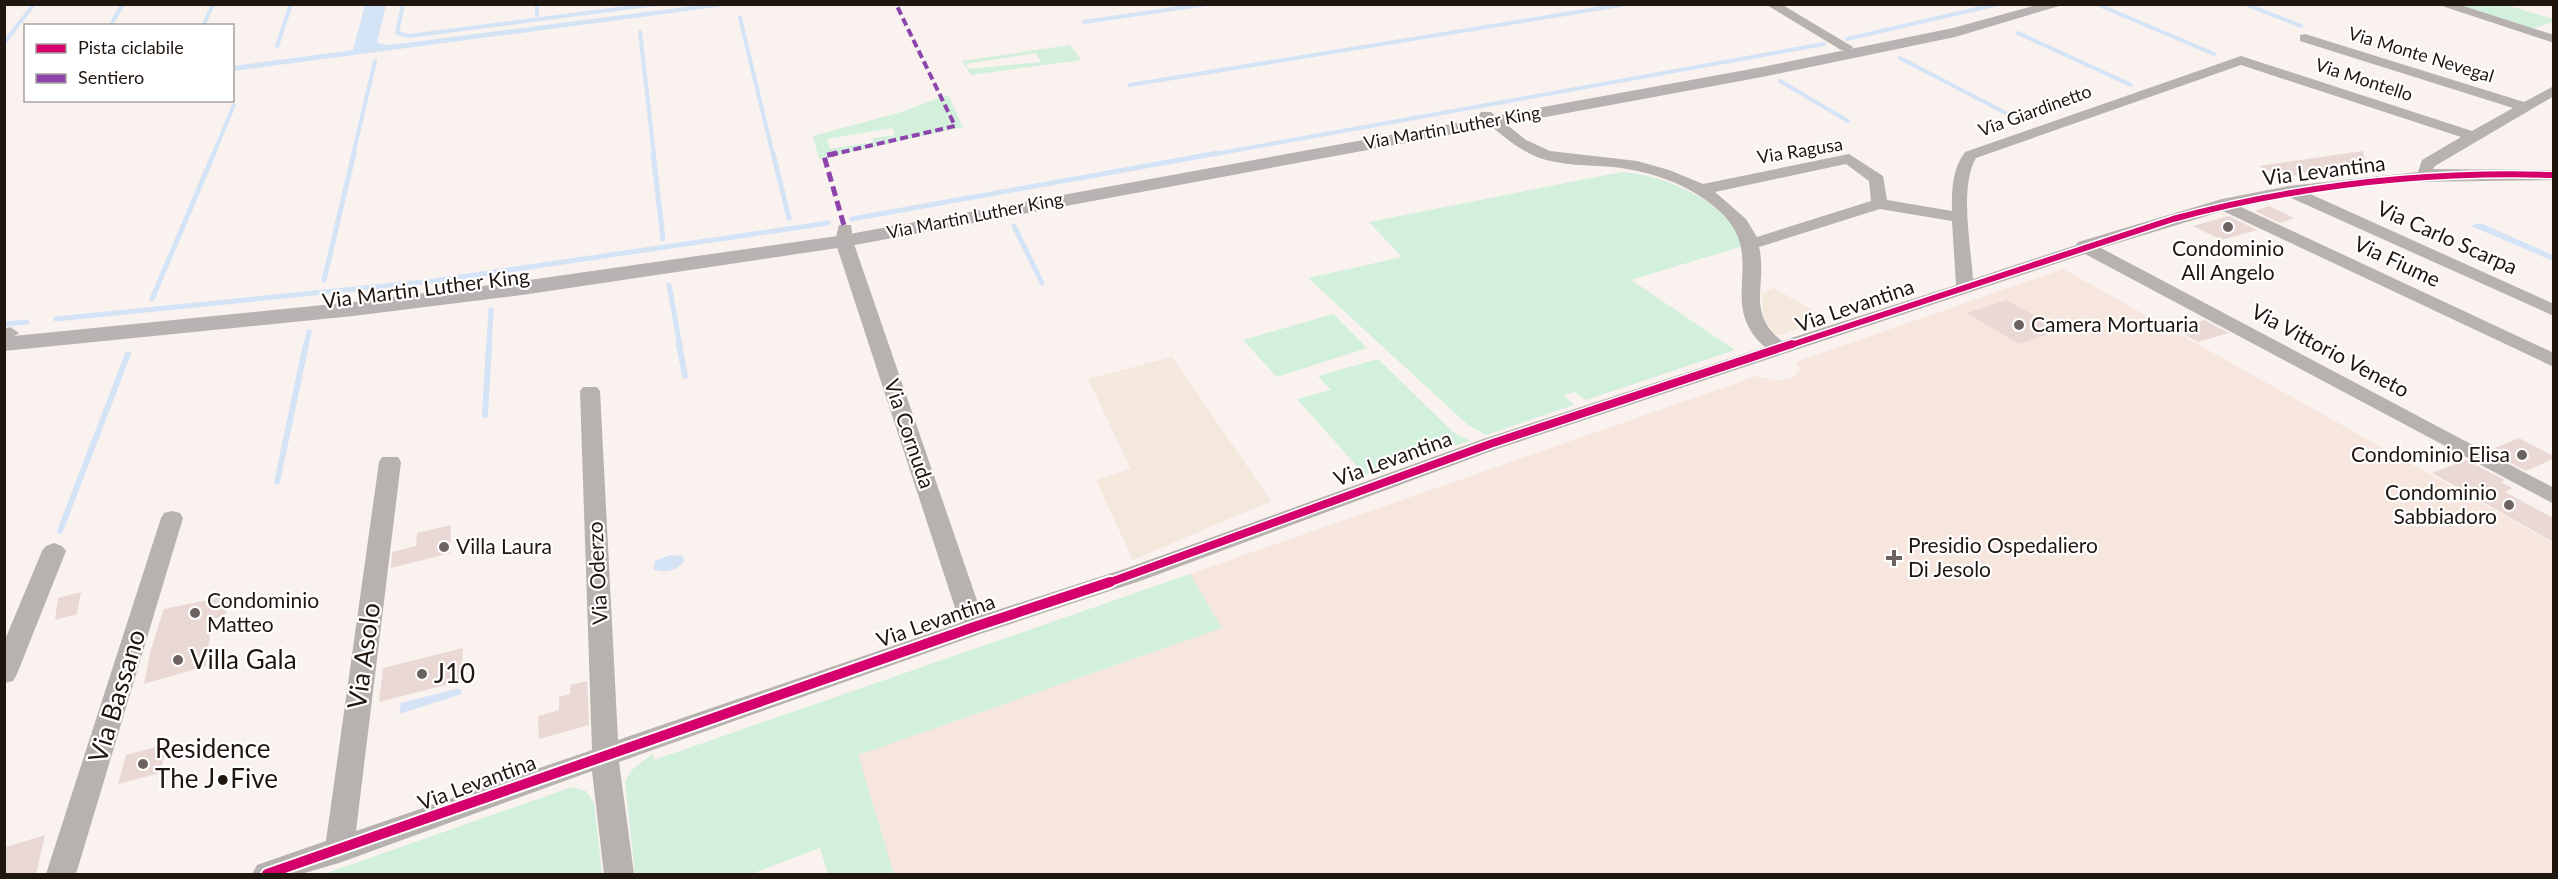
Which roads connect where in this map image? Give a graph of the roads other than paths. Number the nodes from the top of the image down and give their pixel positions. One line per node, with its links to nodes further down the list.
1 (1771, 4): 7 (street)
2 (2032, 4): 7 (main road, Via Martin Luther King)
3 (2059, 4): 11 (main road, Via Martin Luther King)
4 (2442, 4): 6 (street)
5 (2306, 38): 10 (street, Via Monte Nevegal)
6 (2553, 39)
7 (1846, 47): 11 (main road, Via Martin Luther King)
8 (2241, 60): 12 (street, Via Montello); 21 (street, Via Giardinetto)
9 (2550, 96): 10 (street)
10 (2526, 107): 12 (street)
11 (1491, 118): 17 (street); 22 (main road, Via Martin Luther King)
12 (2475, 137): 13 (street)
13 (2451, 151): 14 (street); 15 (street)
14 (2478, 175): 15 (street, Via Levantina); 16 (street, Via Levantina)
15 (2431, 176): 18 (street, Via Levantina)
16 (2553, 176)
17 (1699, 190): 19 (street, Via Ragusa); 23 (street)
18 (2288, 191): 20 (street, Via Levantina); 26 (street, Via Carlo Scarpa)
19 (1879, 204): 21 (street); 23 (street)
20 (2222, 204): 24 (street, Via Levantina); 29 (street, Via Fiume)
21 (1961, 217): 25 (street, Via Giardinetto)
22 (845, 235): 27 (main road, Via Martin Luther King); 35 (street, Via Cornuda)
23 (1752, 244): 28 (street)
24 (2084, 246): 25 (street, Via Levantina); 32 (street, Via Vittorio Veneto)
25 (1965, 288): 28 (street, Via Levantina)
26 (2553, 311)
27 (6, 337)
28 (1781, 350): 35 (street, Via Levantina)
29 (2553, 361)
30 (590, 391): 37 (street, Via Oderzo)
31 (390, 462): 38 (street, Via Asolo)
32 (2553, 497)
33 (172, 518): 39 (street, Via Bassano)
34 (54, 551): 36 (street)
35 (974, 627): 37 (street, Via Levantina)
36 (4, 674)
37 (606, 756): 38 (street, Via Levantina); 41 (street, Via Oderzo)
38 (339, 851): 40 (street, Via Levantina)
39 (61, 874)
40 (267, 874)
41 (619, 874)

